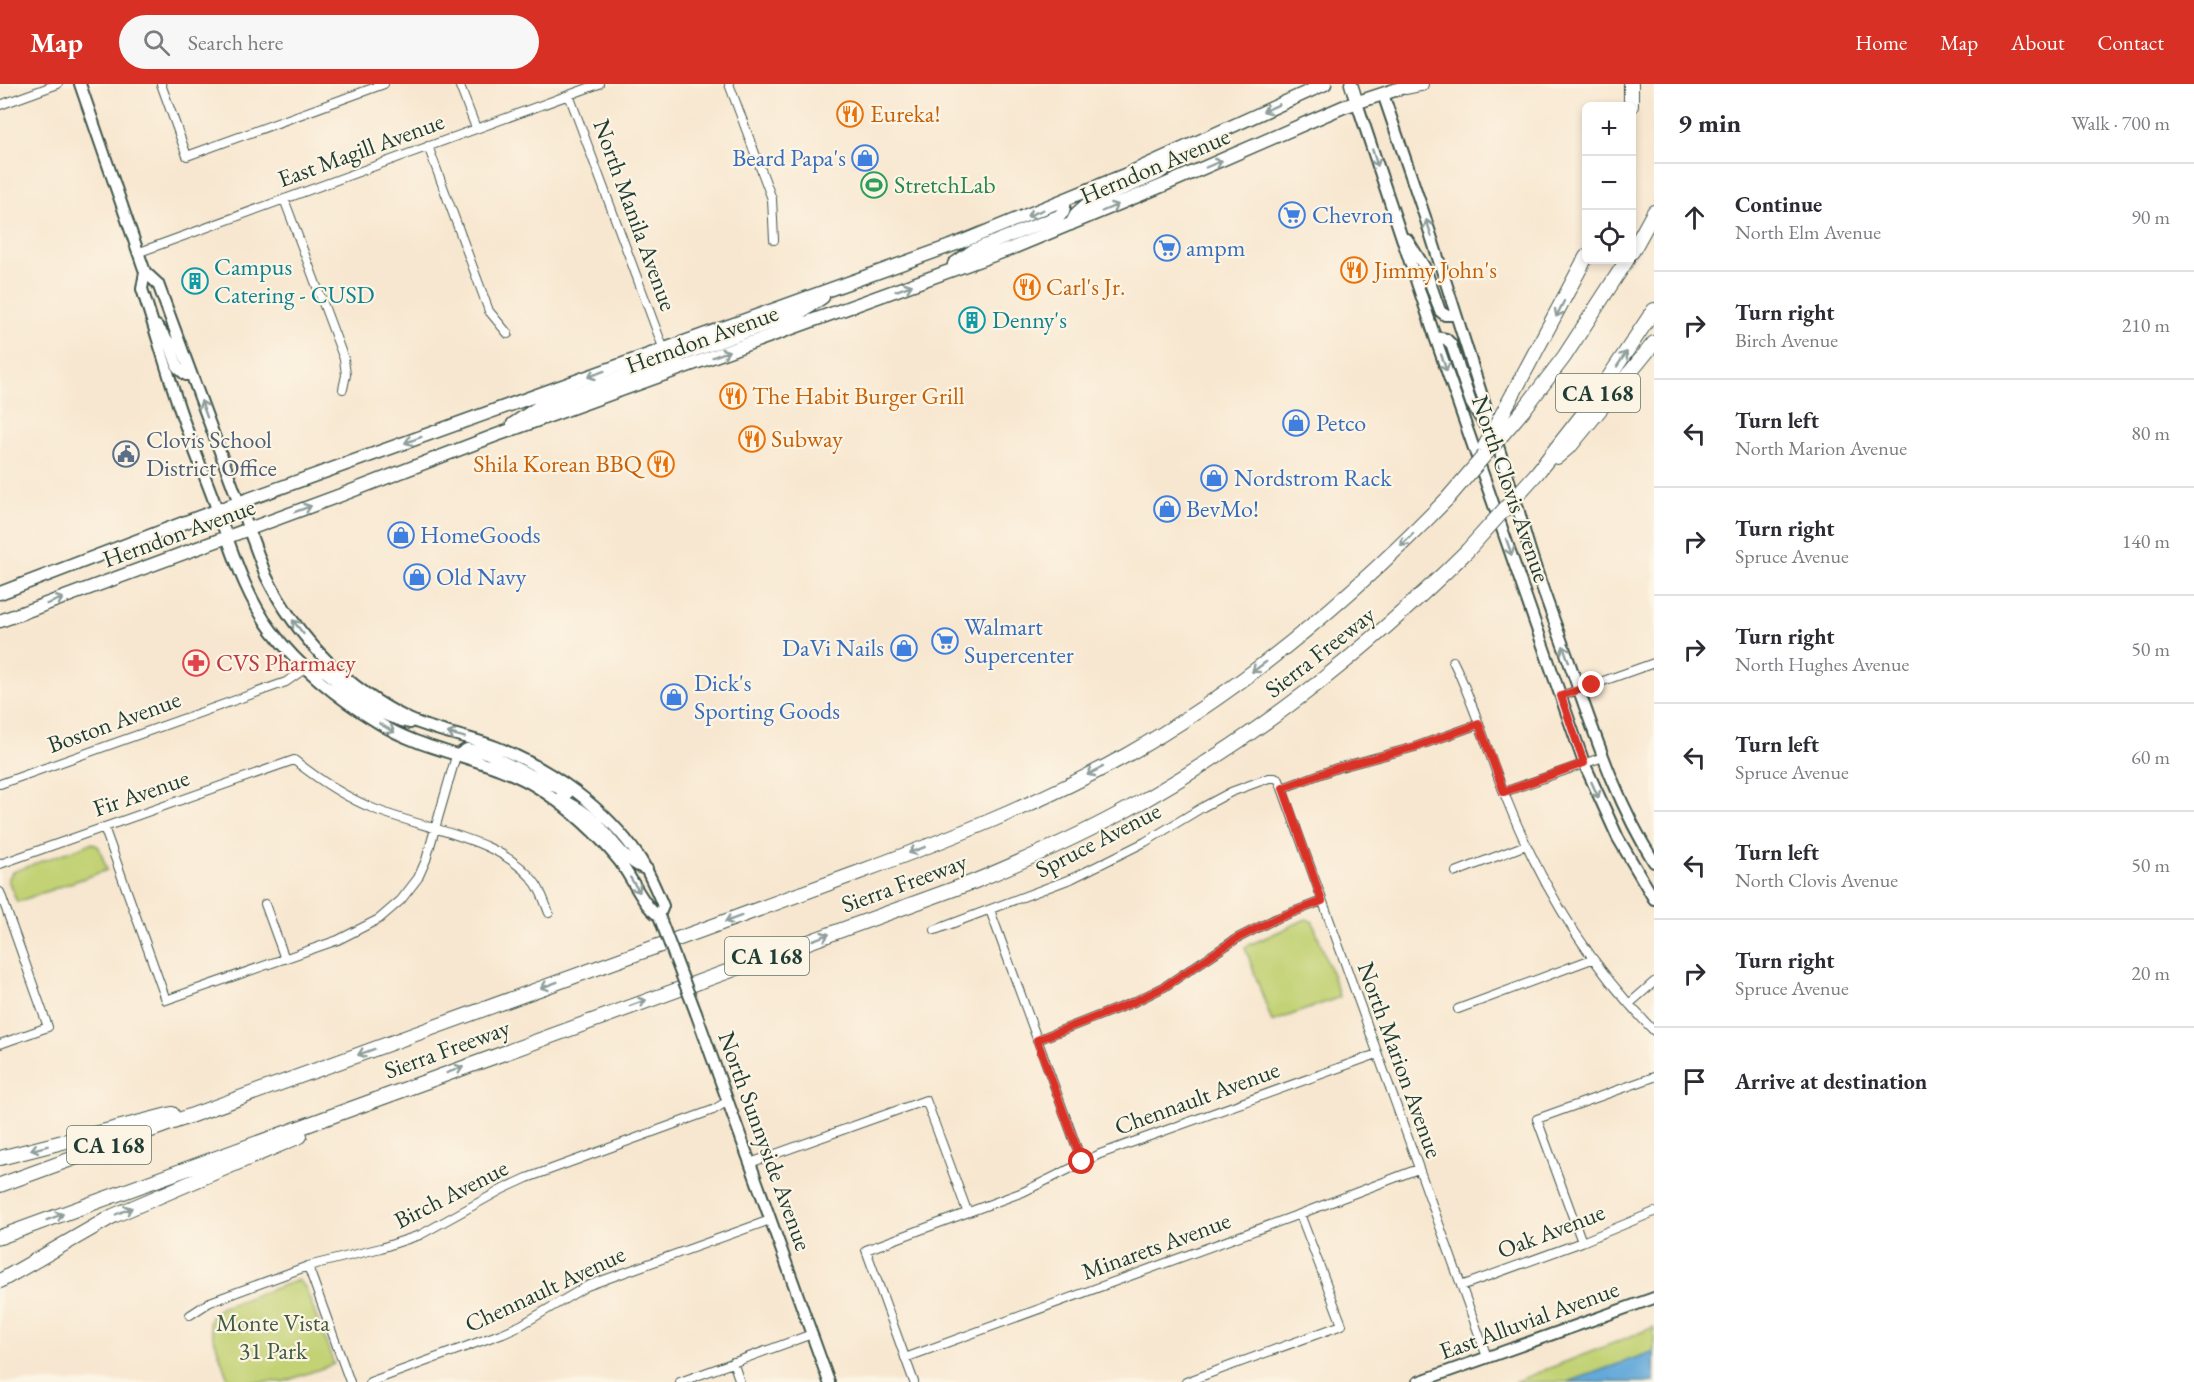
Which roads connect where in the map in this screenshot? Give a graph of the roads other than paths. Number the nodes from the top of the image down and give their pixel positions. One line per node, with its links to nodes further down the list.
1 (58, 84): 17 (street)
2 (80, 84): 28 (main road, North Sunnyside Avenue)
3 (161, 84): 4 (street)
4 (384, 84)
5 (459, 84): 18 (street)
6 (599, 84): 14 (street, East Magill Avenue)
7 (729, 84): 26 (street)
8 (1325, 84): 19 (main road, Herndon Avenue, one-way to 19)
9 (1351, 84): 16 (main road, North Clovis Avenue)
10 (1421, 84): 12 (highway)
11 (1631, 84): 15 (highway)
12 (1409, 85): 13 (main road, Herndon Avenue)
13 (1381, 89): 16 (main road, Herndon Avenue); 35 (main road, North Clovis Avenue, one-way to 13)
14 (569, 95): 18 (street, East Magill Avenue); 40 (street, North Manila Avenue)
15 (1631, 102)
16 (1357, 103): 24 (main road, Herndon Avenue, one-way to 16); 25 (main road, North Clovis Avenue, one-way to 25)
17 (0, 105)
18 (476, 128): 20 (street, East Magill Avenue)
19 (1210, 136): 22 (main road, Herndon Avenue); 24 (main road)
20 (428, 146): 21 (street, East Magill Avenue); 37 (street)
21 (284, 199): 28 (street, East Magill Avenue); 43 (street)
22 (1065, 201): 32 (main road); 33 (main road, Herndon Avenue, one-way to 33)
23 (1654, 212): 27 (highway)
24 (1071, 224): 32 (main road, Herndon Avenue)
25 (1397, 224): 35 (main road); 38 (main road, North Clovis Avenue)
26 (774, 240)
27 (1636, 245)
28 (138, 253): 31 (main road, North Sunnyside Avenue)
29 (1583, 264): 46 (highway, one-way to 46, bridge)
30 (1624, 264): 46 (highway, Sierra Freeway / CA 168, bridge)
31 (145, 273): 36 (main road, North Sunnyside Avenue); 42 (main road, North Sunnyside Avenue)
32 (938, 276): 41 (main road, Herndon Avenue, one-way to 32)
33 (842, 285): 40 (main road, Herndon Avenue); 41 (main road)
34 (1654, 310): 47 (highway, Sierra Freeway / CA 168, one-way to 34)
35 (1456, 315): 45 (main road, North Clovis Avenue)
36 (153, 321): 42 (main road); 49 (main road, North Sunnyside Avenue)
37 (507, 334)
38 (1435, 337): 45 (main road); 58 (main road, North Clovis Avenue, one-way to 58)
39 (1654, 344): 47 (highway)
40 (664, 350): 44 (main road); 48 (main road, Herndon Avenue, one-way to 48)
41 (666, 374): 44 (main road, Herndon Avenue)
42 (191, 375): 48 (main road, North Sunnyside Avenue, one-way to 42)
43 (343, 389)
44 (494, 436): 50 (main road, Herndon Avenue, one-way to 44)
45 (1498, 448): 57 (main road, North Clovis Avenue, one-way to 45)
46 (1473, 468): 97 (highway, Sierra Freeway / CA 168, one-way to 97, bridge)
47 (1537, 473): 95 (highway, Sierra Freeway / CA 168, one-way to 47, bridge)
48 (239, 503): 49 (main road, Herndon Avenue); 50 (main road, North Sunnyside Avenue)
49 (218, 511): 51 (main road, North Sunnyside Avenue); 52 (main road, Herndon Avenue)
50 (248, 529): 51 (main road, Herndon Avenue); 60 (main road, North Sunnyside Avenue, one-way to 50)
51 (227, 537): 53 (main road, Herndon Avenue, one-way to 51); 56 (main road, North Sunnyside Avenue)
52 (0, 593)
53 (0, 621)
54 (1453, 661): 59 (street)
55 (1654, 663): 57 (street)
56 (306, 668): 60 (main road); 61 (main road, North Sunnyside Avenue, one-way to 61); 65 (street, Boston Avenue)
57 (1579, 689): 58 (street); 62 (main road, North Clovis Avenue)
58 (1561, 696): 63 (main road, North Clovis Avenue)
59 (1479, 724): 66 (street); 68 (street)
60 (430, 728): 69 (main road, North Sunnyside Avenue, one-way to 60)
61 (456, 756): 67 (main road, North Sunnyside Avenue); 69 (main road); 71 (street)
62 (1603, 756): 63 (street); 73 (main road, North Clovis Avenue)
63 (1584, 763): 68 (street); 78 (main road, North Clovis Avenue, one-way to 78)
64 (1275, 777): 66 (street, North Marion Avenue); 81 (street, Spruce Avenue)
65 (0, 784)
66 (1283, 788): 79 (street, North Marion Avenue)
67 (540, 789): 75 (main road); 83 (main road, North Sunnyside Avenue, one-way to 83)
68 (1504, 792): 72 (street)
69 (588, 802): 75 (main road, North Sunnyside Avenue)
70 (104, 827): 71 (street, Fir Avenue); 74 (street, Fir Avenue); 85 (street)
71 (435, 828): 82 (street); 85 (street)
72 (1526, 845): 76 (street); 86 (street)
73 (1654, 862)
74 (0, 864)
75 (647, 869): 83 (main road, North Sunnyside Avenue)
76 (1456, 872)
77 (0, 892): 92 (street)
78 (1654, 899)
79 (1322, 901): 91 (street); 93 (street, North Marion Avenue)
80 (265, 904): 85 (street)
81 (990, 910): 84 (street, Spruce Avenue); 91 (street)
82 (549, 914)
83 (659, 916): 96 (main road, North Sunnyside Avenue, bridge)
84 (935, 930)
85 (285, 959)
86 (1592, 959): 88 (street); 89 (street)
87 (1654, 981): 88 (street)
88 (1629, 1004): 90 (street)
89 (1458, 1009)
90 (1654, 1031)
91 (1037, 1040): 99 (street)
92 (0, 1044)
93 (1377, 1054): 99 (street, Chennault Avenue); 101 (street, North Marion Avenue)
94 (1654, 1077): 108 (street)
95 (417, 1084): 107 (highway, Sierra Freeway / CA 168, one-way to 95); 110 (highway, one-way to 95)
96 (728, 1101): 100 (main road, North Sunnyside Avenue); 109 (street, Birch Avenue)
97 (219, 1105): 98 (highway, one-way to 98); 102 (highway, Sierra Freeway / CA 168)
98 (0, 1158)
99 (1082, 1162): 103 (street, Chennault Avenue)
100 (750, 1163): 103 (street); 106 (main road, North Sunnyside Avenue)
101 (1418, 1169): 105 (street, Minarets Avenue); 111 (street, North Marion Avenue)
102 (0, 1185)
103 (967, 1211): 116 (street, Chennault Avenue)
104 (1654, 1212): 108 (street, Oak Avenue)
105 (1300, 1214): 116 (street, Minarets Avenue); 124 (street)
106 (770, 1220): 114 (main road, North Sunnyside Avenue); 119 (street, Chennault Avenue)
107 (0, 1237)
108 (1582, 1242): 111 (street, Oak Avenue)
109 (308, 1266): 113 (street, Birch Avenue); 118 (street)
110 (0, 1281)
111 (1461, 1286): 115 (street, North Marion Avenue)
112 (1654, 1298): 115 (main road, East Alluvial Avenue)
113 (190, 1316)
114 (812, 1334): 117 (street); 122 (main road, North Sunnyside Avenue)
115 (1487, 1357): 125 (main road, East Alluvial Avenue)
116 (905, 1358): 123 (street)
117 (733, 1362): 120 (street); 121 (street)
118 (350, 1382)
119 (370, 1382)
120 (680, 1382)
121 (740, 1382)
122 (829, 1382)
123 (914, 1382)
124 (1186, 1382)
125 (1418, 1382)

